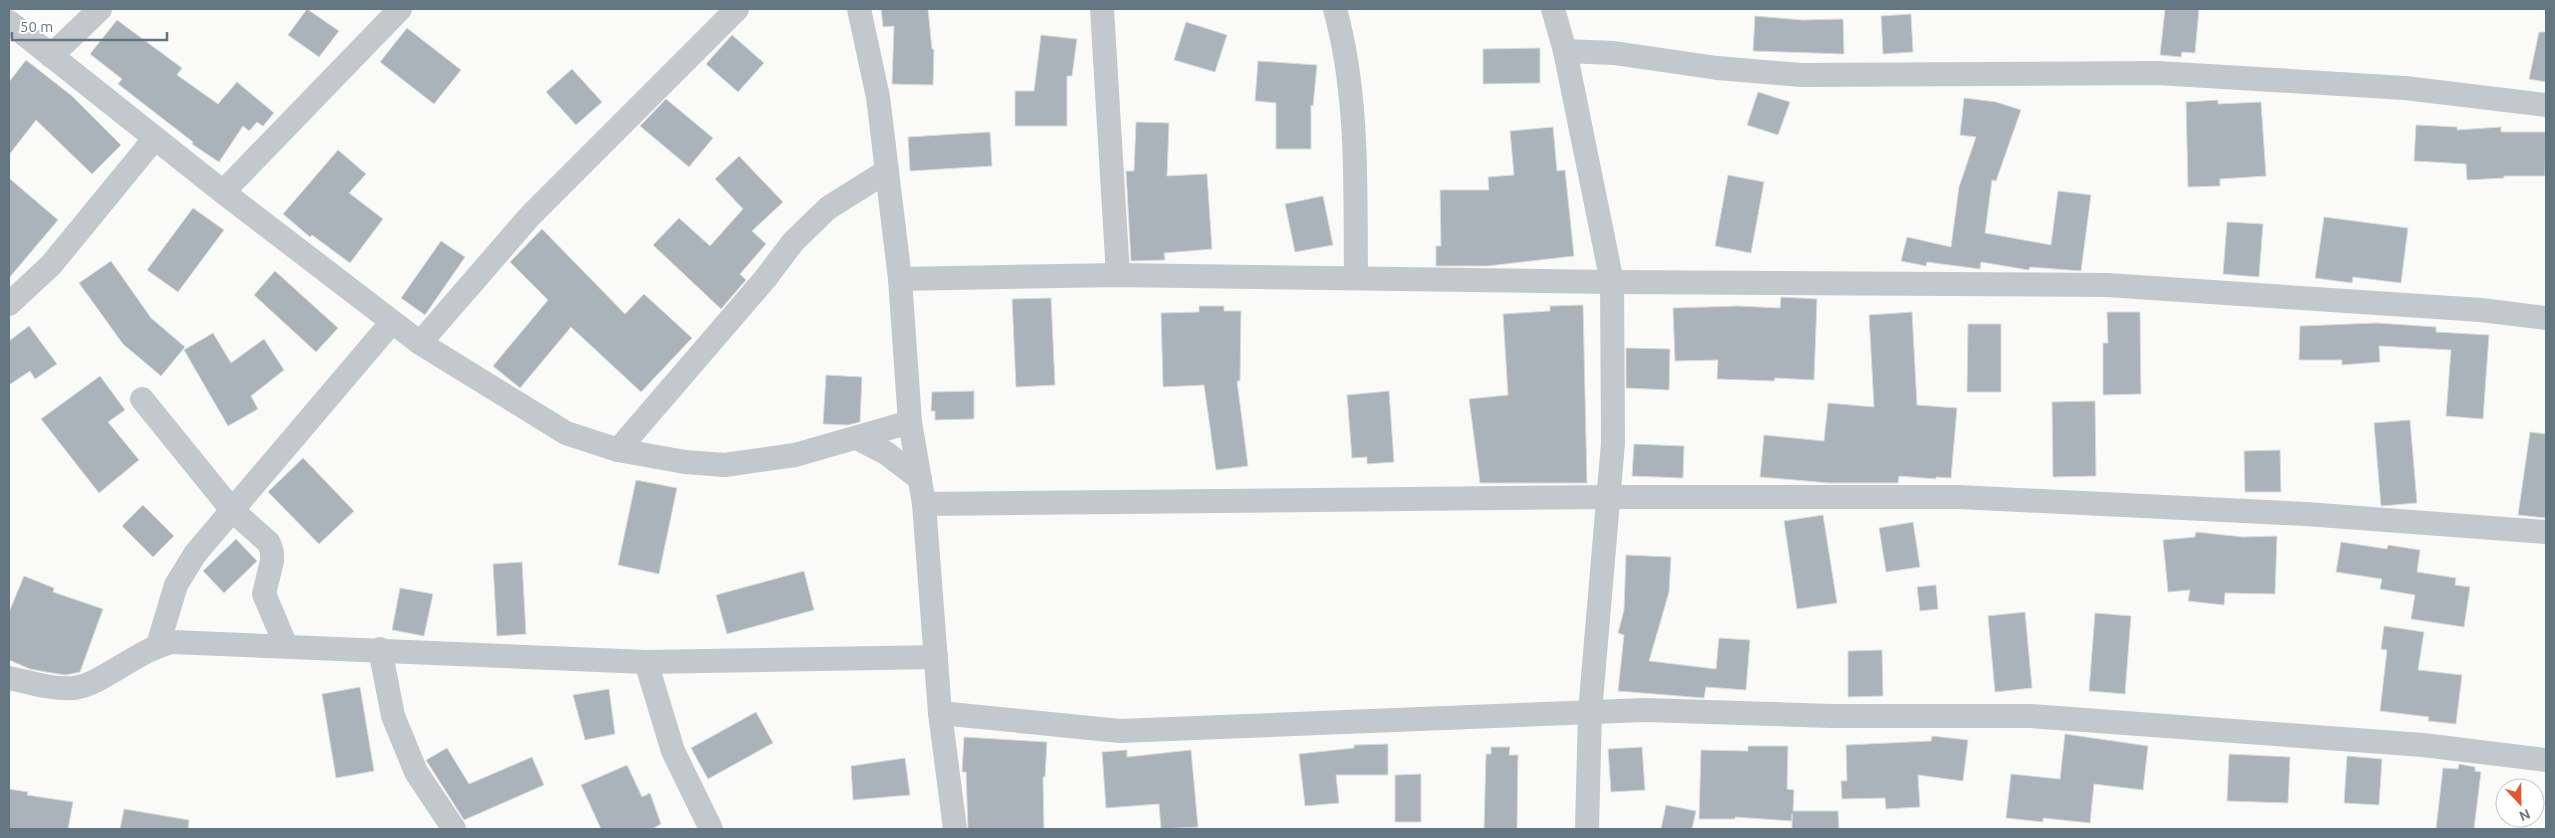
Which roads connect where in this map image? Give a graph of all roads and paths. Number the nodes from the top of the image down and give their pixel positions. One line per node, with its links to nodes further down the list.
1 (100, 9): 10 (street)
2 (400, 9): 14 (street)
3 (737, 9): 22 (street)
4 (860, 9): 13 (street)
5 (1102, 9): 15 (street)
6 (1335, 9): 16 (street)
7 (1553, 9): 9 (street)
8 (9, 22): 10 (street)
9 (1565, 51): 11 (street); 18 (street)
10 (51, 56): 12 (street)
11 (2546, 105)
12 (154, 138): 14 (street); 19 (street)
13 (887, 170): 17 (street); 26 (street)
14 (224, 192): 21 (street)
15 (1118, 275): 16 (street); 17 (street)
16 (1356, 278): 18 (street)
17 (900, 279): 24 (street)
18 (1612, 282): 20 (street); 28 (street)
19 (9, 304)
20 (2546, 318)
21 (392, 322): 22 (street); 30 (street)
22 (420, 343): 26 (street)
23 (142, 399): 30 (street)
24 (910, 422): 25 (street); 27 (street)
25 (857, 438): 26 (street); 27 (street)
26 (618, 450)
27 (920, 479): 29 (street)
28 (1610, 497): 29 (street); 31 (street); 39 (street)
29 (924, 504): 35 (street)
30 (232, 510): 32 (street); 33 (street)
31 (2546, 532)
32 (158, 645): 33 (street); 37 (street)
33 (286, 646): 34 (street)
34 (380, 649): 36 (street); 41 (street)
35 (936, 658): 36 (street); 38 (street)
36 (646, 662): 42 (street)
37 (9, 678)
38 (940, 712): 39 (street); 43 (street)
39 (1590, 712): 40 (street); 44 (street)
40 (2546, 760)
41 (454, 829)
42 (711, 829)
43 (955, 829)
44 (1587, 829)

